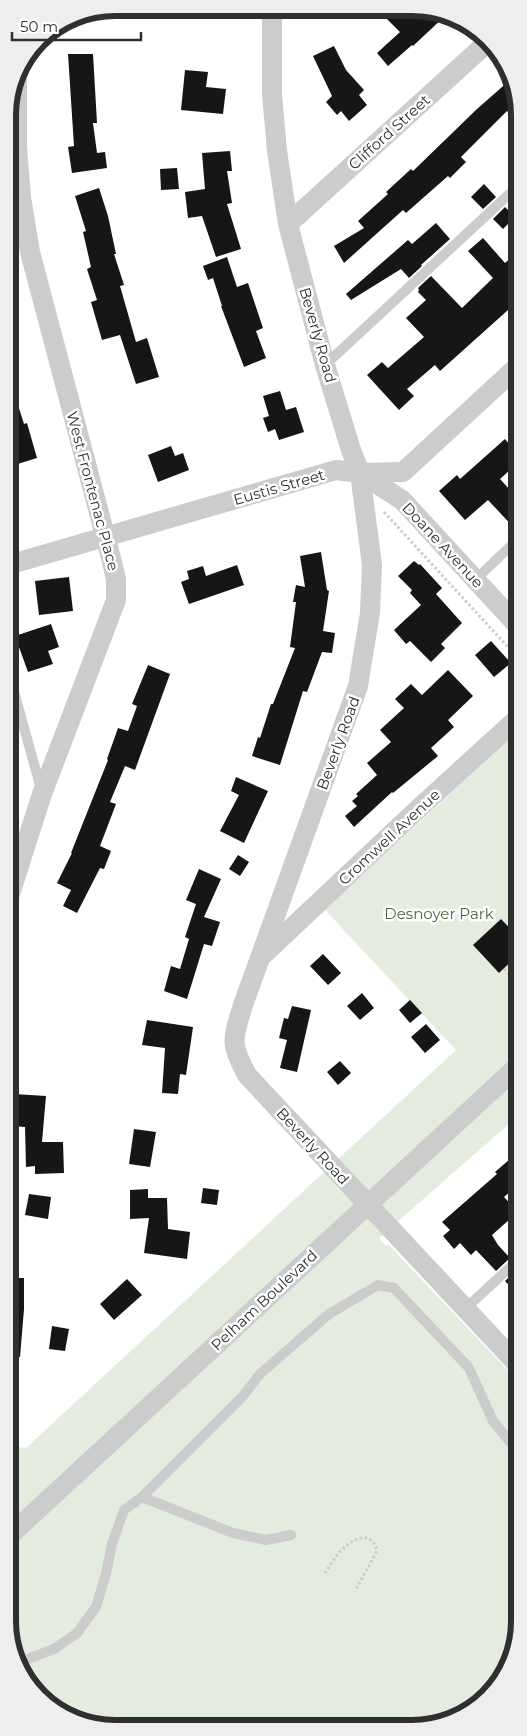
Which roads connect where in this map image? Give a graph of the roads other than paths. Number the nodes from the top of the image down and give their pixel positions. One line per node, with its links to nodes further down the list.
1 (272, 16): 5 (street, Beverly Road)
2 (483, 46): 5 (street, Clifford Street)
3 (17, 102): 9 (street, West Frontenac Place)
4 (511, 192): 6 (lane)
5 (288, 224): 6 (street, Beverly Road)
6 (325, 365): 8 (street, Beverly Road)
7 (511, 372): 8 (street, Eustis Street)
8 (360, 473): 9 (street, Eustis Street); 12 (street, Doane Avenue); 18 (street, Beverly Road)
9 (105, 538): 11 (street, Eustis Street); 16 (street, West Frontenac Place)
10 (511, 547): 12 (lane)
11 (16, 563)
12 (475, 580): 13 (street, Doane Avenue)
13 (511, 619)
14 (16, 699): 16 (lane)
15 (511, 724): 18 (street, Cromwell Avenue)
16 (42, 794): 17 (street, West Frontenac Place)
17 (16, 875)
18 (261, 957): 20 (street, Beverly Road)
19 (511, 1072): 20 (street, Pelham Boulevard)
20 (367, 1204): 22 (street, Beverly Road); 26 (street, Pelham Boulevard)
21 (511, 1266): 22 (lane)
22 (466, 1308): 23 (street, Beverly Road)
23 (511, 1357)
24 (511, 1443): 25 (lane)
25 (142, 1497): 27 (lane); 28 (lane)
26 (16, 1530)
27 (291, 1535)
28 (24, 1660)

